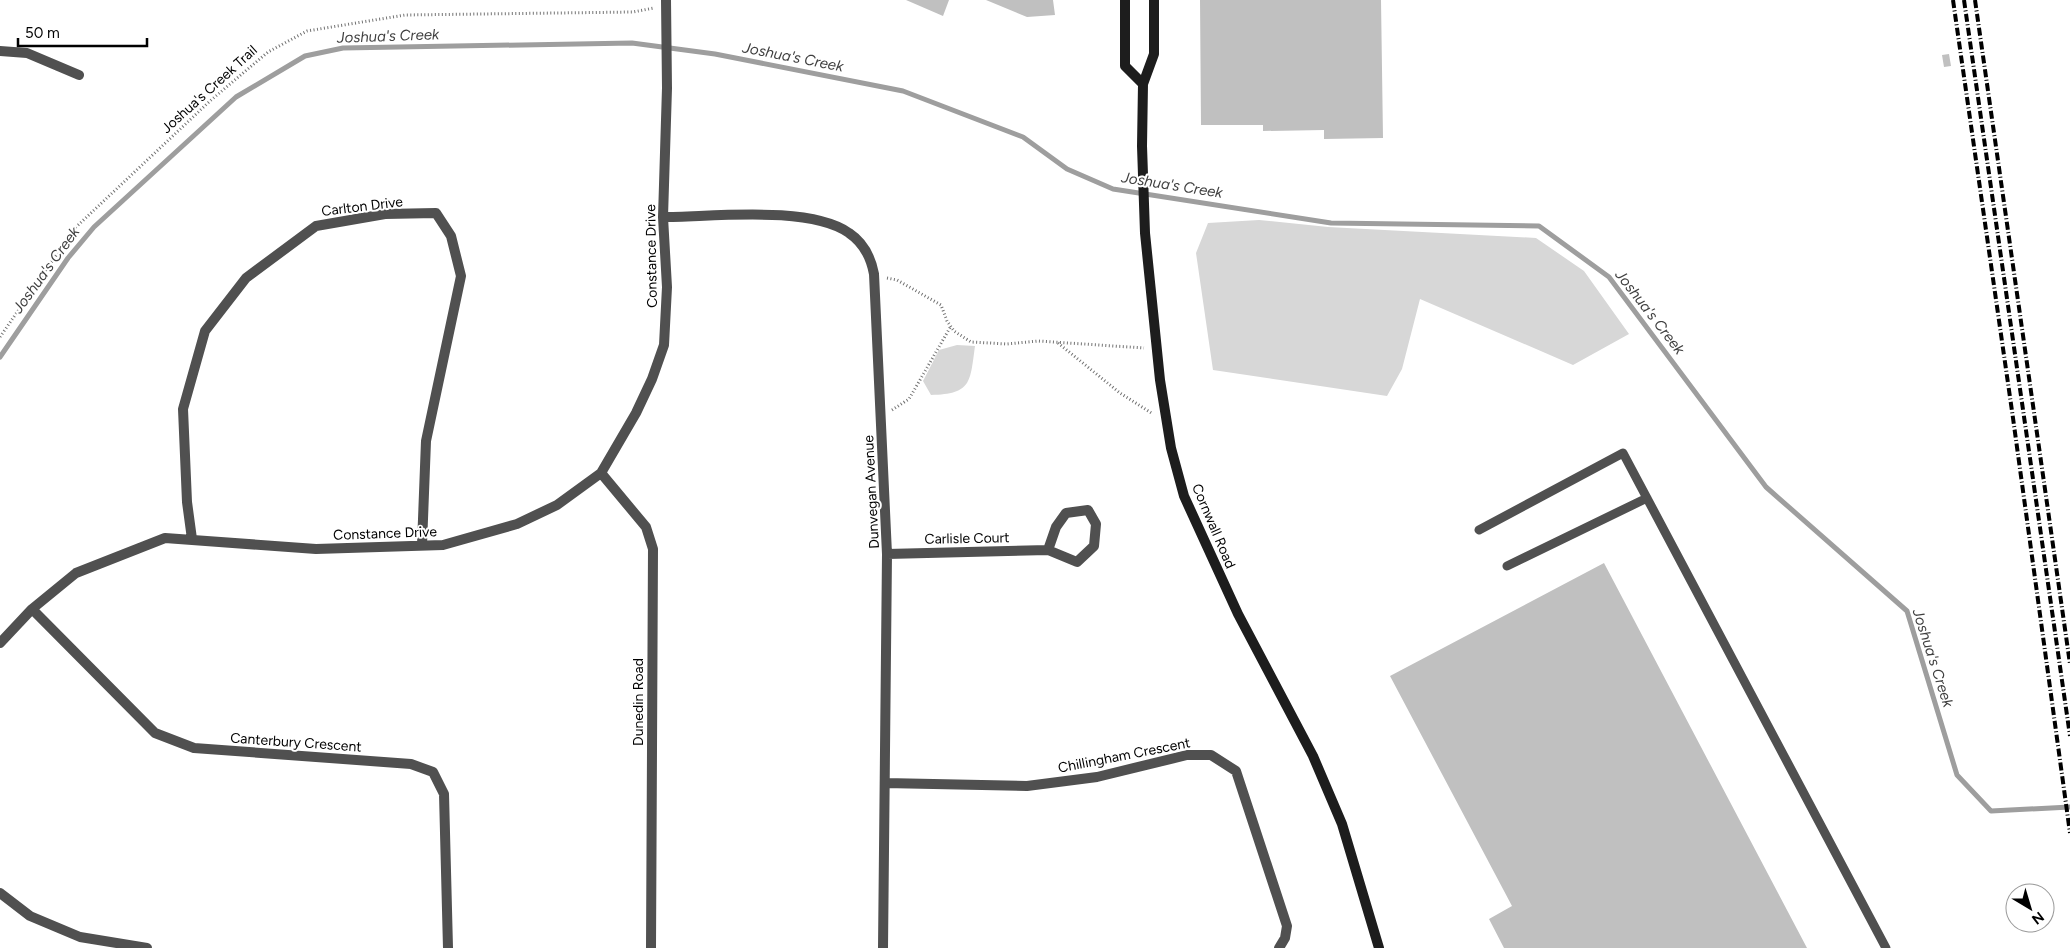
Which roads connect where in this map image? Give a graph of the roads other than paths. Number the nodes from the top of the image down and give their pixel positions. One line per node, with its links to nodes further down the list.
1 (1125, 0): 6 (main road)
2 (1154, 0): 6 (main road, Cornwall Road)
3 (666, 1): 7 (street, Constance Drive)
4 (0, 51): 5 (street)
5 (79, 74)
6 (1143, 84): 25 (main road, Cornwall Road)
7 (663, 217): 8 (street, Constance Drive); 14 (street, Dunvegan Avenue)
8 (601, 473): 12 (street, Constance Drive); 22 (street, Dunedin Road)
9 (1647, 498): 10 (lane); 15 (lane); 26 (lane)
10 (1479, 530)
11 (192, 538): 12 (street, Constance Drive); 12 (street, Carlton Drive); 16 (street, Constance Drive)
12 (422, 545)
13 (1048, 550): 13 (street, Carlisle Court); 14 (street, Carlisle Court)
14 (887, 554): 18 (street, Dunvegan Avenue)
15 (1507, 566)
16 (32, 609): 17 (street, Constance Drive); 21 (street, Canterbury Crescent)
17 (0, 643)
18 (885, 783): 23 (street, Dunvegan Avenue); 24 (street, Chillingham Crescent)
19 (0, 893): 20 (street)
20 (148, 948)
21 (448, 948)
22 (651, 948)
23 (883, 948)
24 (1279, 948)
25 (1379, 948)
26 (1886, 948)

